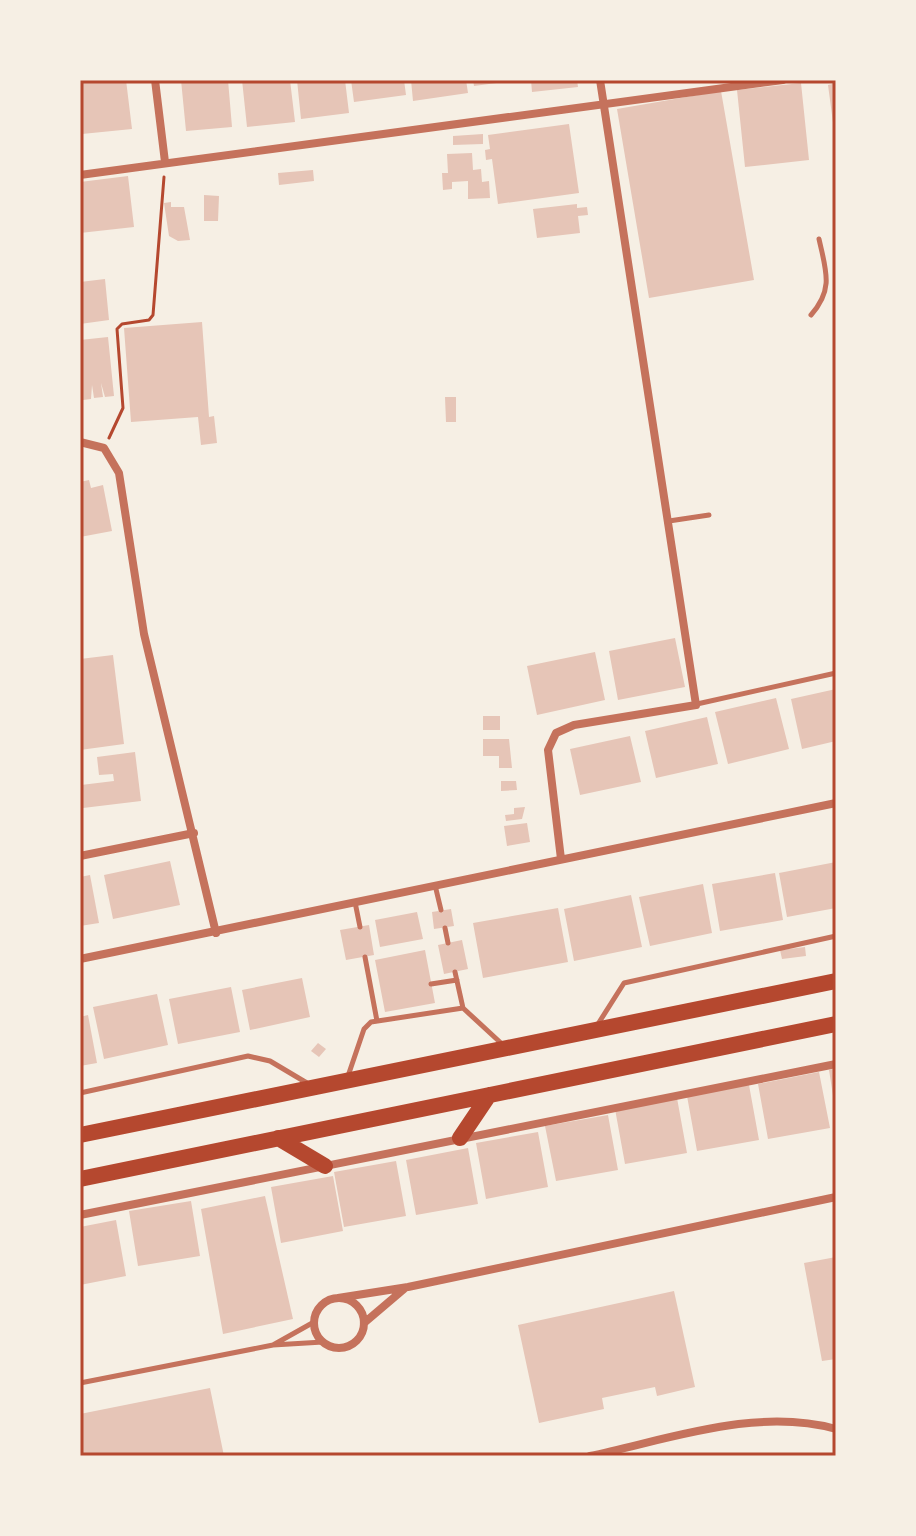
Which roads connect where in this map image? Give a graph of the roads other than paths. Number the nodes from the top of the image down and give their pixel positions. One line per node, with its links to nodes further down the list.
1 (155, 80): 5 (street)
2 (600, 80): 4 (street)
3 (783, 80): 4 (street)
4 (603, 104): 5 (street); 11 (street)
5 (165, 162): 6 (street)
6 (80, 175)
7 (819, 239): 8 (lane)
8 (811, 315)
9 (80, 442): 15 (street)
10 (709, 515): 11 (lane)
11 (668, 522): 13 (street)
12 (836, 673): 13 (lane)
13 (696, 705): 17 (street)
14 (836, 803): 17 (street)
15 (194, 833): 16 (street); 23 (street)
16 (80, 856)
17 (561, 859): 18 (street)
18 (435, 885): 19 (street); 20 (lane)
19 (355, 902): 21 (lane); 23 (street)
20 (441, 910)
21 (360, 927)
22 (445, 928): 25 (lane)
23 (216, 933): 27 (street)
24 (836, 936): 37 (lane)
25 (448, 943)
26 (365, 957): 33 (lane)
27 (80, 959)
28 (455, 972): 29 (lane)
29 (457, 980): 31 (lane); 34 (lane)
30 (836, 981): 37 (highway)
31 (431, 984)
32 (382, 993): 33 (lane)
33 (372, 994): 35 (lane)
34 (463, 1008): 35 (lane); 38 (lane)
35 (377, 1021): 40 (lane)
36 (836, 1024): 43 (highway)
37 (595, 1030): 38 (highway)
38 (506, 1047): 40 (highway)
39 (836, 1064): 46 (street)
40 (347, 1080): 41 (highway)
41 (315, 1087): 42 (lane); 44 (highway)
42 (80, 1093)
43 (489, 1095): 45 (highway); 46 (highway)
44 (80, 1135)
45 (278, 1138): 47 (highway); 48 (highway)
46 (460, 1138): 47 (street)
47 (325, 1166): 50 (street)
48 (80, 1179)
49 (836, 1197): 51 (street)
50 (80, 1215)
51 (408, 1287): 52 (street); 54 (street)
52 (338, 1298): 53 (street); 54 (street)
53 (314, 1322): 55 (street); 56 (lane)
54 (364, 1323): 55 (street)
55 (323, 1342): 56 (lane)
56 (273, 1345): 57 (lane)
57 (80, 1383)
58 (836, 1429): 59 (street)
59 (590, 1456)

